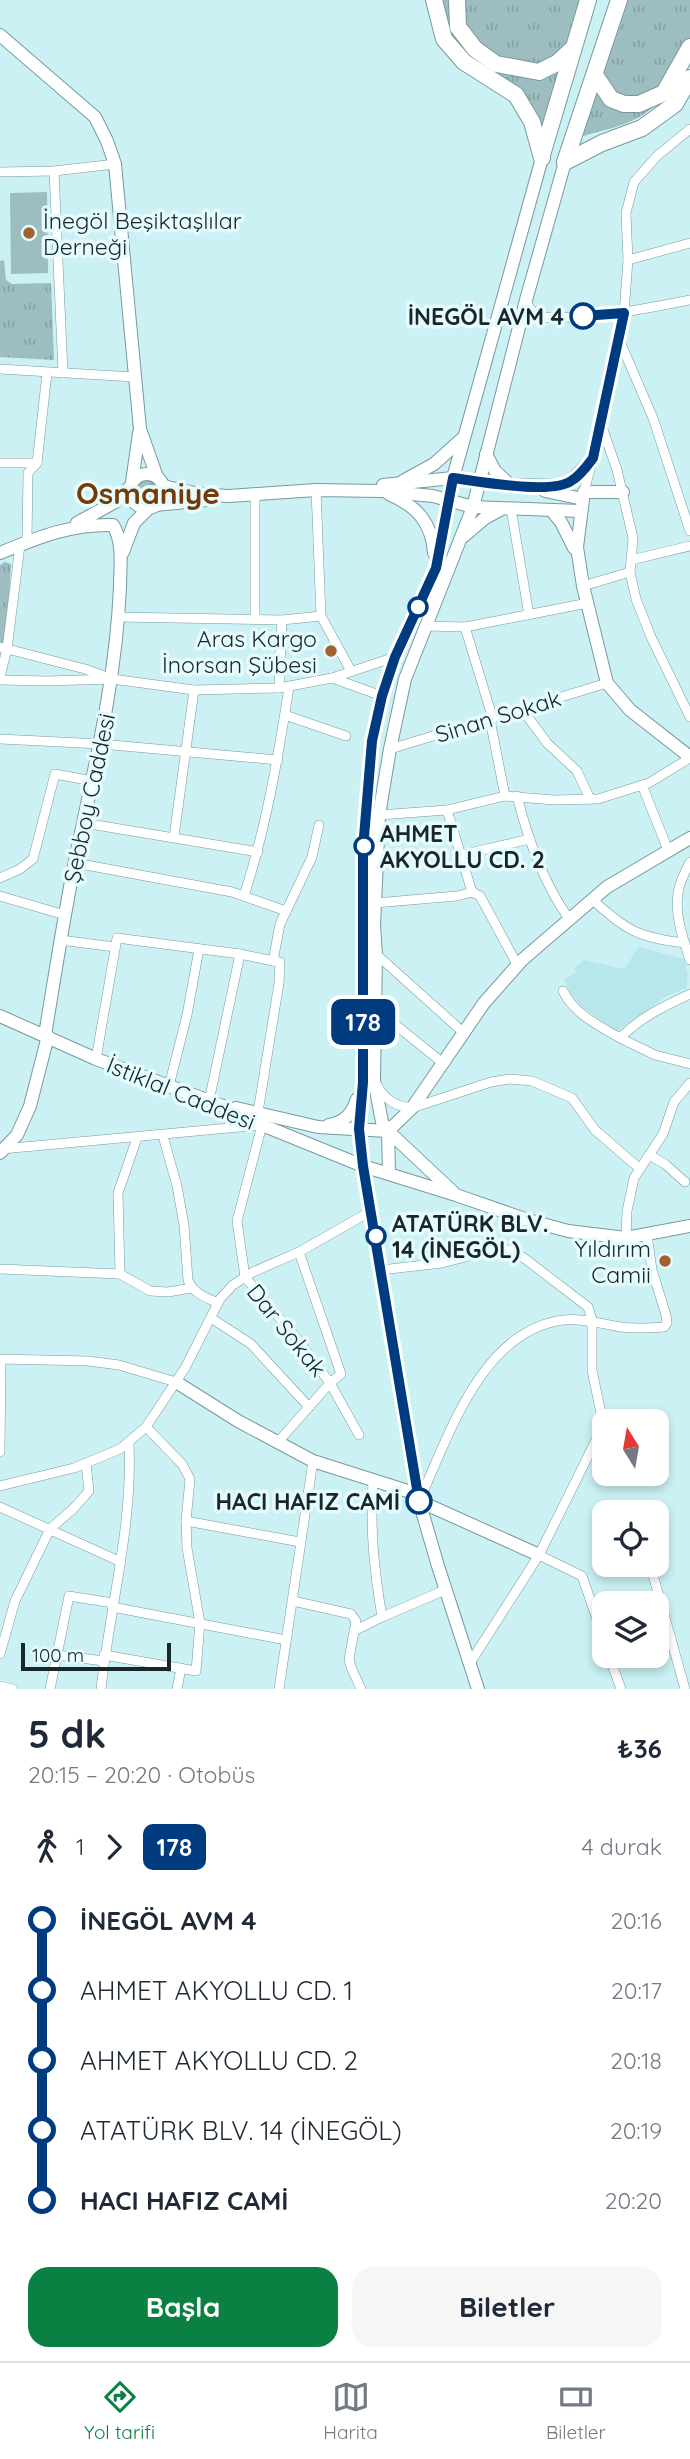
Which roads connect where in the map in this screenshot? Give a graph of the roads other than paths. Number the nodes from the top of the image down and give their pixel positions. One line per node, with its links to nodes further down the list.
1 (433, 0): 11 (highway)
2 (457, 0): 7 (highway)
3 (588, 0): 7 (highway)
4 (619, 0): 8 (highway)
5 (0, 35): 13 (main road)
6 (690, 47): 8 (highway)
7 (572, 49): 11 (highway)
8 (595, 75): 12 (highway)
9 (690, 78): 12 (highway)
10 (690, 129): 17 (street)
11 (542, 158): 30 (main road)
12 (565, 162): 18 (main road)
13 (115, 164): 14 (street); 27 (main road)
14 (54, 171): 15 (street); 26 (street)
15 (0, 172)
16 (690, 243): 17 (street)
17 (628, 260): 20 (street)
18 (526, 300): 21 (street); 22 (main road)
19 (690, 300): 20 (street)
20 (624, 313): 21 (street); 23 (street)
21 (538, 317): 22 (street)
22 (520, 323): 31 (main road)
23 (618, 337): 28 (street); 57 (street)
24 (0, 369): 25 (street)
25 (47, 373): 26 (street); 34 (street)
26 (63, 373): 27 (street)
27 (134, 377): 29 (main road)
28 (600, 420): 32 (street); 44 (street)
29 (139, 429): 36 (main road); 38 (main road)
30 (464, 436): 35 (main road); 39 (main road)
31 (486, 454): 37 (main road); 40 (main road)
32 (593, 458): 40 (main road); 47 (street)
33 (0, 463): 34 (street)
34 (37, 463): 59 (street)
35 (453, 478): 37 (main road); 39 (main road); 49 (main road)
36 (160, 481): 38 (main road); 46 (main road); 50 (main road)
37 (480, 481): 40 (main road); 51 (main road)
38 (131, 484): 48 (main road); 50 (main road)
39 (399, 484): 42 (main road)
40 (509, 485): 47 (main road)
41 (316, 490): 42 (main road); 45 (main road); 70 (street)
42 (334, 490): 43 (main road)
43 (381, 491): 49 (main road); 65 (main road)
44 (623, 492): 47 (main road); 64 (street)
45 (255, 495): 46 (main road); 72 (street)
46 (229, 496): 50 (main road)
47 (582, 500): 53 (main road); 62 (main road)
48 (115, 502): 55 (main road); 56 (main road)
49 (448, 502): 51 (main road); 65 (main road)
50 (153, 506): 54 (main road)
51 (473, 507): 52 (main road); 58 (main road)
52 (506, 509): 53 (main road); 58 (main road); 69 (street)
53 (551, 510): 62 (main road)
54 (134, 523): 55 (main road); 63 (main road)
55 (113, 525): 56 (main road); 63 (main road)
56 (68, 528): 59 (main road)
57 (690, 531)
58 (461, 538): 74 (main road)
59 (23, 542): 61 (main road); 76 (street)
60 (690, 546): 64 (street)
61 (0, 553)
62 (579, 558): 67 (main road)
63 (121, 559): 71 (main road, Şebboy Caddesi)
64 (631, 561): 66 (street)
65 (436, 568): 77 (main road)
66 (630, 572): 67 (street); 89 (street)
67 (583, 586): 68 (main road)
68 (588, 603): 69 (street); 82 (main road)
69 (529, 615): 75 (street)
70 (321, 616): 73 (street); 78 (street)
71 (118, 617): 72 (street); 81 (main road, Şebboy Caddesi)
72 (255, 618): 73 (street)
73 (282, 620): 83 (street)
74 (425, 626): 75 (street); 93 (main road)
75 (465, 627): 88 (street)
76 (4, 648): 79 (street); 81 (street)
77 (395, 657): 78 (street); 85 (main road)
78 (351, 671): 80 (street)
79 (0, 678): 81 (street)
80 (332, 678): 83 (street); 85 (street)
81 (112, 679): 84 (street); 92 (main road, Şebboy Caddesi)
82 (607, 683): 86 (street, Sinan Sokak); 95 (main road)
83 (284, 687): 84 (street); 87 (street)
84 (194, 690): 94 (street)
85 (382, 696): 142 (main road)
86 (522, 709): 88 (street, Sinan Sokak); 101 (street)
87 (285, 715): 90 (street); 96 (street)
88 (492, 716): 93 (street, Sinan Sokak); 99 (street)
89 (690, 717)
90 (346, 736)
91 (0, 739): 92 (street)
92 (101, 744): 94 (street); 97 (main road, Şebboy Caddesi)
93 (390, 749): 103 (main road)
94 (186, 751): 96 (street); 106 (street)
95 (690, 757): 98 (street)
96 (278, 760): 110 (street)
97 (93, 781): 104 (main road, Şebboy Caddesi); 114 (street)
98 (642, 785): 101 (street); 109 (street)
99 (505, 796): 100 (street); 102 (street)
100 (517, 796): 101 (street); 108 (street)
101 (590, 799)
102 (447, 810): 103 (street); 111 (street)
103 (379, 815): 119 (main road)
104 (84, 822): 106 (street); 113 (main road, Şebboy Caddesi)
105 (319, 825): 120 (street)
106 (174, 837): 110 (street)
107 (690, 838): 109 (main road)
108 (530, 839): 111 (street); 122 (street)
109 (668, 850): 118 (main road)
110 (258, 852): 117 (street)
111 (461, 855): 115 (street)
112 (690, 862): 124 (street)
113 (75, 863): 117 (street); 121 (main road, Şebboy Caddesi)
114 (0, 878)
115 (472, 892): 119 (street); 131 (street)
116 (0, 896): 121 (street)
117 (244, 897): 120 (street)
118 (592, 899): 122 (main road); 124 (street)
119 (375, 903): 128 (main road)
120 (286, 911): 130 (street)
121 (65, 915): 123 (main road, Şebboy Caddesi)
122 (569, 919): 131 (main road)
123 (60, 940): 125 (street); 137 (main road, Şebboy Caddesi)
124 (685, 943): 129 (street)
125 (115, 947): 126 (street); 139 (street)
126 (199, 949): 127 (street); 144 (street)
127 (240, 954): 130 (street); 145 (street)
128 (376, 954): 134 (main road); 136 (street)
129 (690, 960)
130 (273, 961): 148 (street)
131 (517, 966): 136 (main road)
132 (563, 991): 138 (street)
133 (690, 994): 138 (street)
134 (376, 1009): 140 (street); 142 (main road)
135 (0, 1016): 137 (main road, İstiklal Caddesi)
136 (464, 1033): 140 (main road)
137 (47, 1035): 139 (main road, İstiklal Caddesi); 155 (main road, Şebboy Caddesi)
138 (620, 1038): 141 (street)
139 (96, 1059): 144 (main road, İstiklal Caddesi)
140 (444, 1064): 147 (main road)
141 (690, 1064)
142 (369, 1081): 147 (street); 150 (main road); 151 (main road); 152 (main road)
143 (690, 1083): 156 (street)
144 (169, 1086): 145 (main road, İstiklal Caddesi)
145 (209, 1101): 146 (main road, İstiklal Caddesi)
146 (223, 1106): 148 (main road); 149 (main road, İstiklal Caddesi)
147 (412, 1108): 152 (main road); 158 (street)
148 (258, 1112): 150 (main road)
149 (262, 1125): 153 (street); 157 (main road, İstiklal Caddesi); 170 (street)
150 (318, 1127): 151 (main road)
151 (359, 1129): 152 (main road); 157 (main road)
152 (388, 1131): 159 (main road); 161 (main road)
153 (163, 1136): 154 (street); 171 (street)
154 (136, 1138): 155 (street); 169 (street)
155 (1, 1151)
156 (649, 1155): 158 (street); 160 (street)
157 (363, 1166): 159 (main road, İstiklal Caddesi); 162 (main road)
158 (639, 1168): 165 (street)
159 (389, 1173): 161 (main road, İstiklal Caddesi)
160 (685, 1182)
161 (456, 1195): 165 (main road, İstiklal Caddesi)
162 (371, 1211): 166 (street); 168 (main road)
163 (690, 1226): 164 (main road, İstiklal Caddesi)
164 (647, 1236): 165 (main road, İstiklal Caddesi); 174 (street)
165 (626, 1238)
166 (299, 1252): 170 (street); 177 (street)
167 (0, 1269): 169 (street)
168 (382, 1270): 174 (street); 190 (main road)
169 (120, 1274): 171 (street)
170 (245, 1277): 172 (street); 177 (street, Dar Sokak)
171 (191, 1288): 172 (street)
172 (218, 1303): 173 (street)
173 (211, 1318): 176 (street); 178 (street)
174 (592, 1320): 179 (street); 190 (street)
175 (0, 1359): 176 (street); 185 (street)
176 (176, 1382): 180 (street); 183 (main road)
177 (330, 1383): 178 (street); 181 (street, Dar Sokak)
178 (309, 1407): 183 (street)
179 (600, 1409)
180 (146, 1427): 182 (street); 192 (street)
181 (359, 1435)
182 (129, 1442): 187 (street); 196 (street)
183 (278, 1442): 186 (main road)
184 (592, 1451): 195 (street)
185 (0, 1452)
186 (313, 1461): 188 (main road); 194 (street)
187 (86, 1463): 189 (street); 193 (street)
188 (373, 1481): 190 (main road); 202 (street)
189 (0, 1486)
190 (418, 1497): 195 (main road); 198 (main road)
191 (0, 1507): 193 (street)
192 (186, 1521): 194 (street); 203 (street)
193 (50, 1529): 196 (street); 207 (street)
194 (300, 1542): 199 (street)
195 (539, 1555): 201 (street); 210 (street)
196 (121, 1562): 200 (street)
197 (653, 1577): 205 (street)
198 (445, 1590): 202 (street); 210 (main road)
199 (293, 1601): 204 (street); 206 (street)
200 (113, 1605): 203 (street); 208 (street); 209 (street)
201 (592, 1605)
202 (382, 1617): 204 (street)
203 (200, 1623): 206 (street); 211 (street)
204 (354, 1631): 220 (street)
205 (670, 1639): 222 (street)
206 (285, 1640): 219 (street)
207 (0, 1654)
208 (57, 1655): 209 (street); 216 (street)
209 (104, 1658): 211 (street); 217 (street)
210 (470, 1663): 214 (main road)
211 (181, 1668): 218 (street)
212 (614, 1668): 221 (street)
213 (0, 1686): 215 (street)
214 (476, 1688)
215 (13, 1689)
216 (50, 1689)
217 (101, 1689)
218 (177, 1689)
219 (279, 1689)
220 (360, 1689)
221 (621, 1689)
222 (685, 1689)

